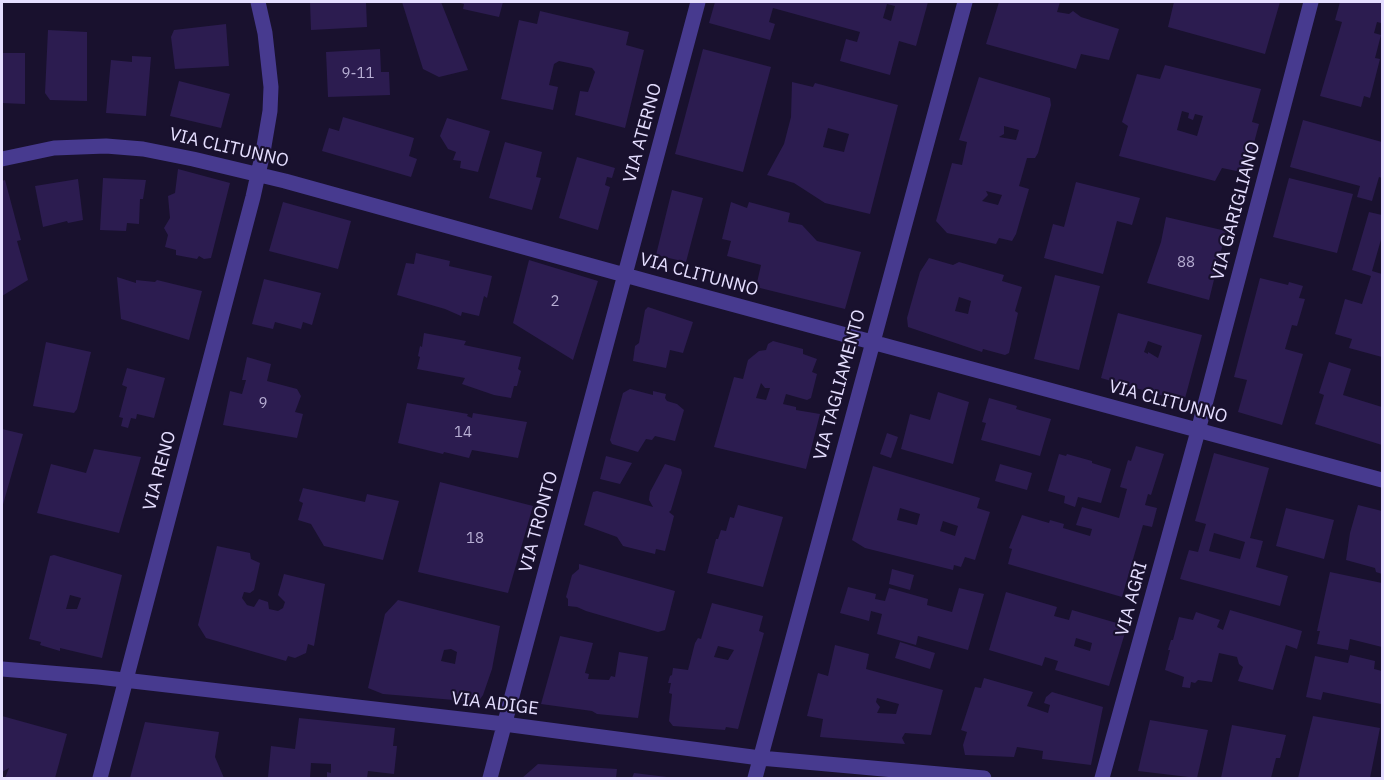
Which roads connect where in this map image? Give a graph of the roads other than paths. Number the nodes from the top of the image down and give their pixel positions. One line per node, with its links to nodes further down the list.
1 (258, 2): 6 (street, VIA RENO)
2 (698, 2): 7 (street, VIA ATERNO)
3 (965, 2): 8 (street, VIA TAGLIAMENTO)
4 (1311, 2): 9 (street, VIA GARIGLIANO)
5 (2, 159): 6 (street, VIA CLITUNNO)
6 (258, 174): 7 (street, VIA CLITUNNO); 12 (street, VIA RENO)
7 (626, 275): 8 (street, VIA CLITUNNO); 13 (street, VIA TRONTO)
8 (872, 341): 9 (street, VIA CLITUNNO); 14 (street, VIA TAGLIAMENTO)
9 (1198, 430): 10 (street, VIA CLITUNNO); 19 (street, VIA AGRI)
10 (1383, 480)
11 (2, 669): 12 (street, VIA ADIGE)
12 (126, 681): 13 (street, VIA ADIGE); 15 (street, VIA RENO)
13 (504, 724): 14 (street, VIA ADIGE); 16 (street, VIA TRONTO)
14 (760, 758): 17 (street, VIA TAGLIAMENTO); 18 (street, VIA ADIGE)
15 (100, 778)
16 (490, 778)
17 (755, 778)
18 (984, 778)
19 (1102, 778)

